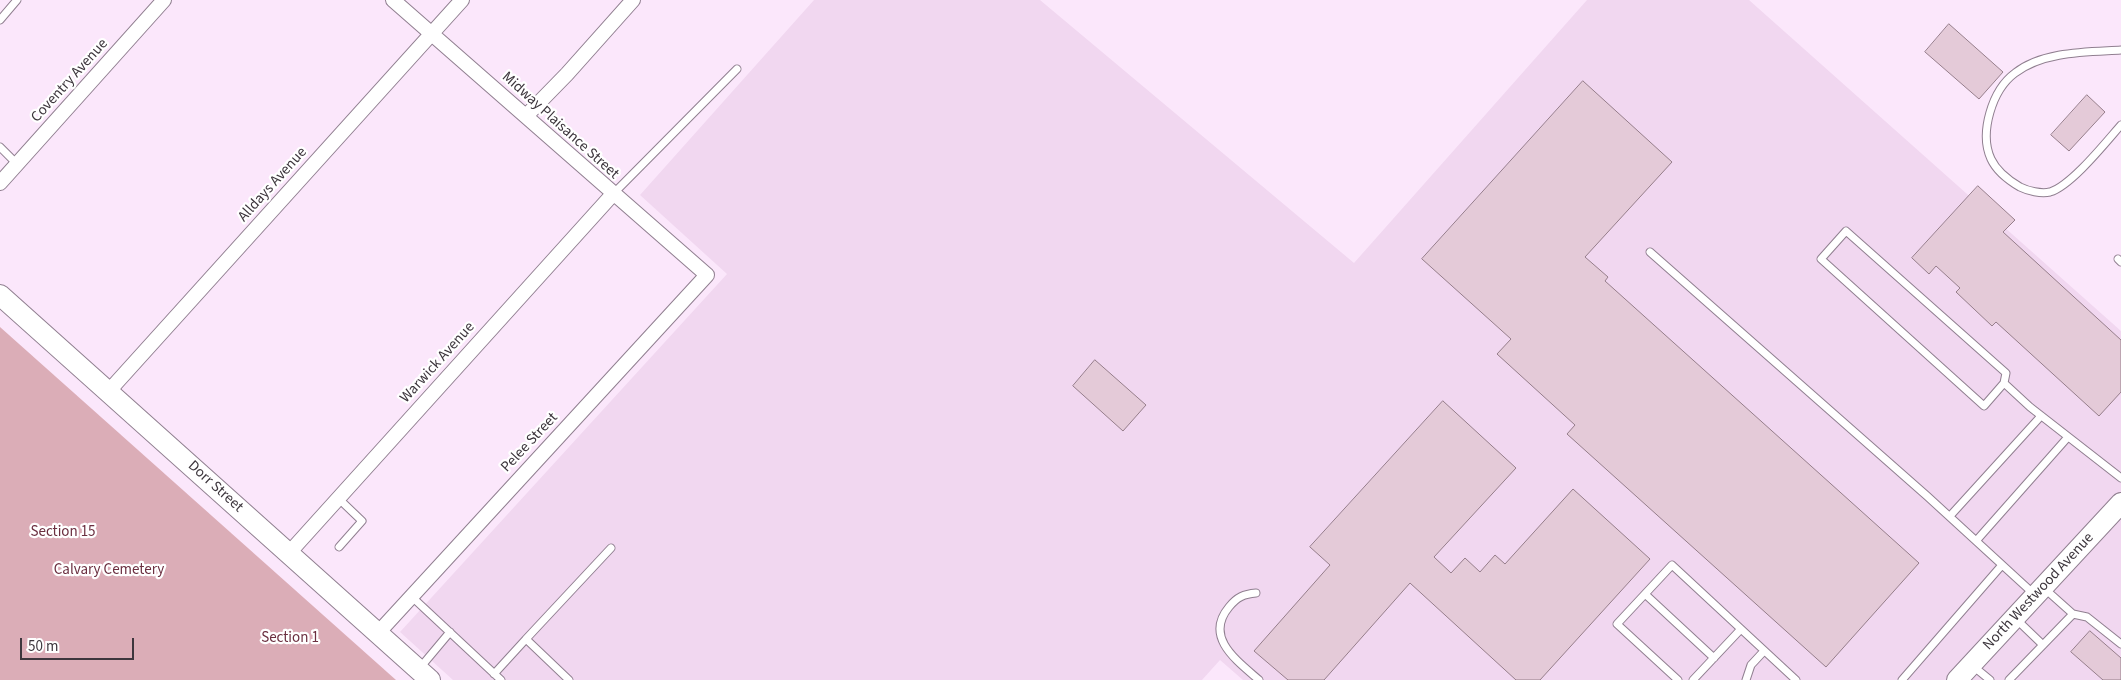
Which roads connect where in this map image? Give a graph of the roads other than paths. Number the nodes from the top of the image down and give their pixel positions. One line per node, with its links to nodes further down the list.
1 (17, 0): 6 (lane)
2 (164, 0): 13 (street, Coventry Avenue)
3 (393, 0): 7 (street, Midway Plaisance Street)
4 (462, 0): 7 (street, Alldays Avenue)
5 (633, 0): 10 (street)
6 (0, 20)
7 (432, 34): 10 (street, Midway Plaisance Street); 20 (street, Alldays Avenue)
8 (2121, 50): 11 (lane)
9 (737, 68): 15 (lane)
10 (526, 116): 15 (street, Midway Plaisance Street)
11 (2121, 125)
12 (0, 146): 13 (lane)
13 (17, 164): 14 (street, Coventry Avenue)
14 (0, 183)
15 (612, 194): 17 (street, Midway Plaisance Street); 24 (street, Warwick Avenue)
16 (1650, 252): 26 (lane)
17 (706, 275): 35 (street, Pelee Street)
18 (0, 295): 20 (main road, Dorr Street)
19 (2004, 383): 19 (lane); 21 (lane)
20 (108, 392): 30 (main road, Dorr Street)
21 (2041, 416): 22 (lane); 26 (lane)
22 (2068, 437): 23 (lane); 27 (lane)
23 (2121, 478)
24 (338, 498): 28 (lane); 30 (street, Warwick Avenue)
25 (2121, 504): 32 (main road, North Westwood Avenue)
26 (1950, 516): 27 (lane)
27 (1976, 541): 31 (lane)
28 (338, 547)
29 (611, 548): 41 (lane)
30 (289, 553): 40 (main road, Dorr Street)
31 (2002, 565): 32 (lane); 56 (lane)
32 (2039, 591): 36 (lane); 37 (main road, North Westwood Avenue)
33 (1256, 593): 51 (lane)
34 (1645, 594): 38 (lane); 45 (lane); 52 (lane)
35 (411, 596): 39 (lane); 40 (street, Pelee Street)
36 (2072, 614): 42 (lane); 43 (lane)
37 (2014, 618): 43 (lane); 46 (main road, North Westwood Avenue)
38 (1741, 629): 44 (lane); 45 (lane)
39 (450, 632): 47 (lane); 48 (lane)
40 (378, 633): 48 (main road, Dorr Street)
41 (526, 639): 47 (lane); 50 (lane)
42 (2121, 644)
43 (2043, 645): 59 (lane)
44 (1764, 651): 54 (lane); 55 (lane)
45 (1714, 658): 53 (lane)
46 (1972, 664): 57 (main road, North Westwood Avenue); 58 (lane)
47 (494, 674): 49 (lane)
48 (425, 675)
49 (501, 680)
50 (569, 680)
51 (1259, 680)
52 (1678, 680)
53 (1694, 680)
54 (1746, 680)
55 (1796, 680)
56 (1902, 680)
57 (1958, 680)
58 (1990, 680)
59 (2009, 680)

